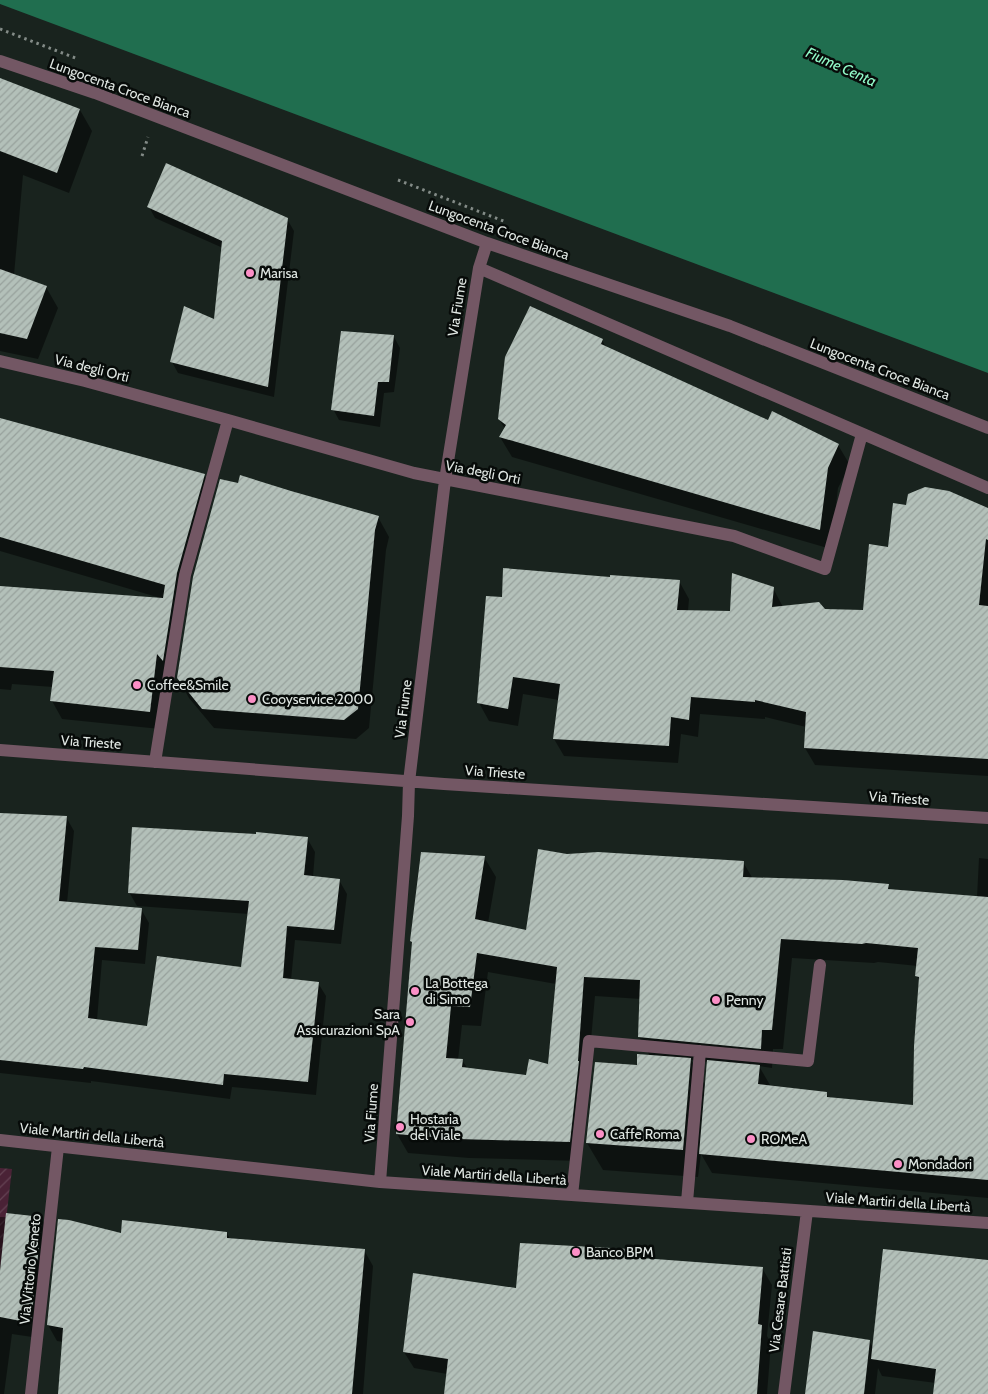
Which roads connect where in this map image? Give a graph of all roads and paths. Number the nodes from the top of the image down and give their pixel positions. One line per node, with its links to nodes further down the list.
1 (0, 61): 2 (street, Lungocenta Croce Bianca)
2 (487, 243): 3 (street, Via Fiume); 6 (street, Lungocenta Croce Bianca)
3 (478, 268): 7 (street); 8 (street, Via Fiume)
4 (0, 361): 5 (street, Via degli Orti)
5 (228, 420): 8 (street, Via degli Orti); 11 (street)
6 (988, 428)
7 (862, 434): 8 (street, Via degli Orti); 9 (street)
8 (445, 480): 12 (street, Via Fiume)
9 (988, 488)
10 (0, 750): 11 (street, Via Trieste)
11 (155, 762): 12 (street, Via Trieste)
12 (409, 782): 13 (street, Via Trieste); 18 (street, Via Fiume)
13 (988, 818)
14 (820, 965): 15 (street)
15 (700, 1051): 19 (street); 20 (street)
16 (0, 1140): 17 (street, Viale Martiri della Libertà)
17 (58, 1147): 18 (street, Viale Martiri della Libertà); 23 (street, Via Vittorio Veneto)
18 (380, 1182): 19 (street, Viale Martiri della Libertà)
19 (572, 1195): 20 (street, Viale Martiri della Libertà)
20 (687, 1202): 21 (street, Viale Martiri della Libertà)
21 (807, 1210): 22 (street, Viale Martiri della Libertà); 24 (street, Via Cesare Battisti)
22 (988, 1223)
23 (32, 1394)
24 (784, 1394)

